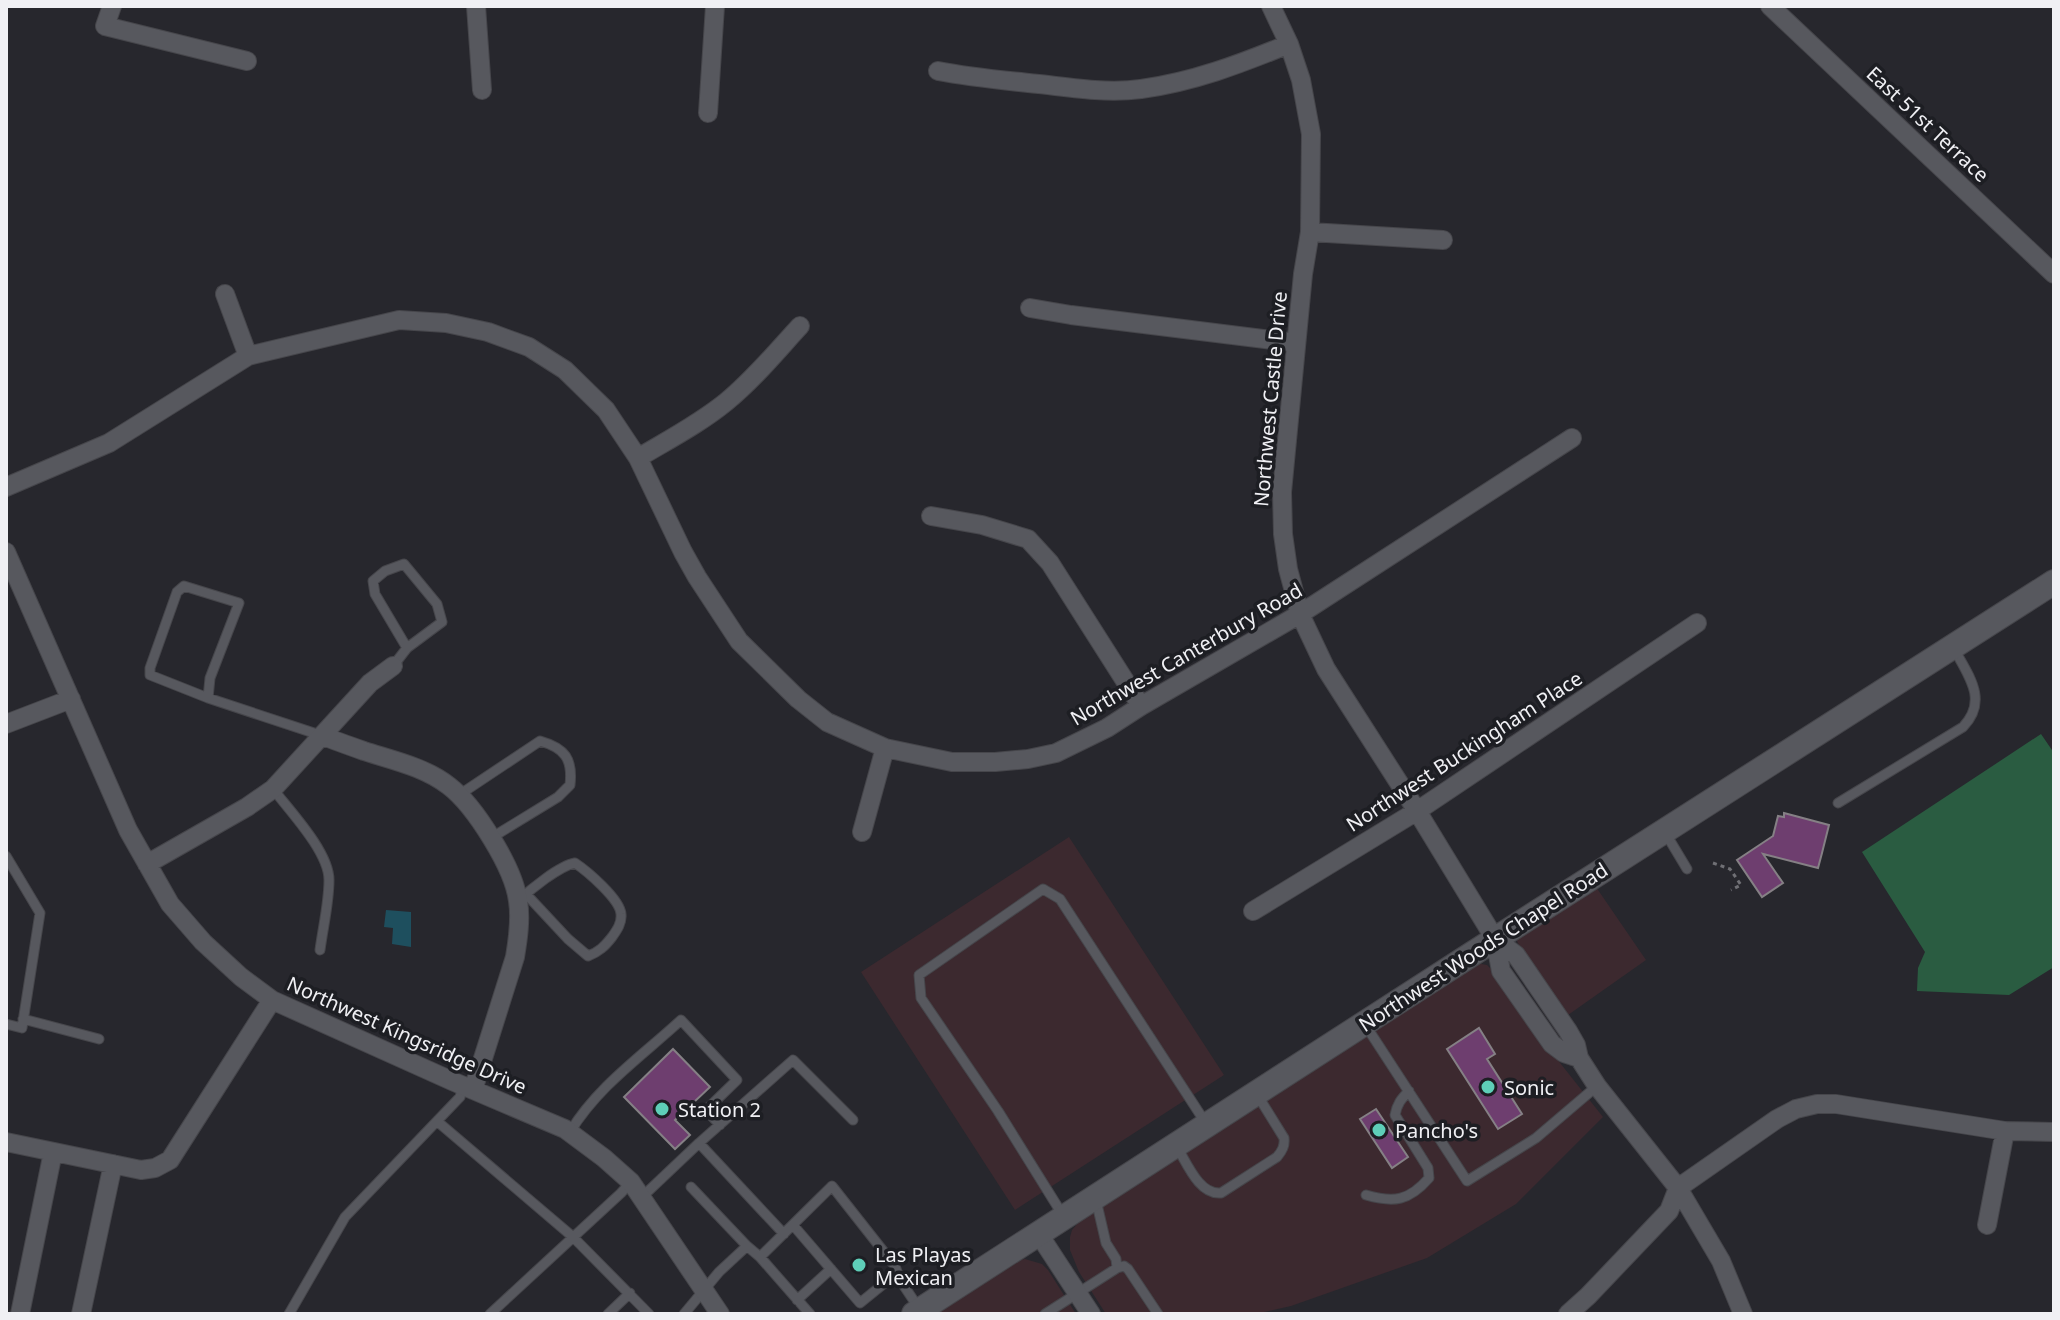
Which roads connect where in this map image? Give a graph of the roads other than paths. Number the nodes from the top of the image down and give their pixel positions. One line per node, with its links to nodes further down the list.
1 (112, 6): 7 (street)
2 (476, 6): 9 (street)
3 (715, 6): 10 (street)
4 (1271, 6): 6 (street, Northwest Castle Drive)
5 (1770, 6): 13 (street, East 51st Terrace)
6 (1289, 44): 8 (street); 11 (street, Northwest Castle Drive)
7 (247, 61)
8 (938, 71)
9 (482, 90)
10 (708, 113)
11 (1310, 232): 12 (street); 17 (street, Northwest Castle Drive)
12 (1443, 240)
13 (2054, 274)
14 (225, 294): 18 (street)
15 (1030, 308): 17 (street)
16 (800, 326): 20 (street)
17 (1296, 343): 25 (street, Northwest Castle Drive)
18 (248, 356): 20 (street, Northwest Canterbury Road); 21 (street, Northwest Canterbury Road)
19 (1572, 438): 25 (street, Northwest Canterbury Road)
20 (638, 458): 35 (street, Northwest Canterbury Road)
21 (6, 487)
22 (931, 516): 32 (street)
23 (6, 552): 31 (street, Northwest Kingsridge Drive)
24 (2054, 582): 27 (main road, Northwest Woods Chapel Road)
25 (1300, 614): 32 (street, Northwest Canterbury Road); 39 (street, Northwest Castle Drive)
26 (1697, 623): 39 (street, Northwest Buckingham Place)
27 (1953, 647): 38 (lane); 40 (main road, Northwest Woods Chapel Road)
28 (407, 648): 28 (lane); 29 (lane)
29 (393, 666): 34 (street)
30 (208, 698): 30 (lane); 34 (lane)
31 (71, 699): 33 (street); 44 (street, Northwest Kingsridge Drive)
32 (1141, 706): 35 (street, Northwest Canterbury Road)
33 (6, 724)
34 (323, 736): 36 (street); 37 (street)
35 (885, 748): 41 (street)
36 (273, 789): 44 (street); 49 (lane)
37 (459, 795): 42 (street); 42 (lane)
38 (1838, 803)
39 (1417, 811): 47 (street, Northwest Buckingham Place); 48 (street, Northwest Castle Drive)
40 (1664, 831): 45 (lane); 48 (main road, Northwest Woods Chapel Road)
41 (862, 832)
42 (491, 838): 46 (street)
43 (6, 856): 51 (lane)
44 (147, 864): 50 (street, Northwest Kingsridge Drive)
45 (1687, 869)
46 (522, 897): 46 (lane); 56 (street)
47 (1253, 911)
48 (1495, 939): 52 (main road, Northwest Woods Chapel Road); 55 (street, Northwest Castle Drive)
49 (320, 950)
50 (272, 1000): 56 (street, Northwest Kingsridge Drive); 70 (street)
51 (23, 1019): 53 (lane); 54 (lane)
52 (1364, 1023): 57 (lane); 58 (main road, Northwest Woods Chapel Road)
53 (6, 1024)
54 (99, 1039)
55 (1597, 1086): 57 (lane); 72 (street, Northwest Castle Drive)
56 (468, 1088): 60 (lane); 64 (street, Northwest Kingsridge Drive)
57 (1409, 1091): 74 (lane)
58 (1256, 1093): 62 (main road, Northwest Woods Chapel Road); 68 (lane)
59 (853, 1120): 61 (lane)
60 (438, 1122): 81 (lane); 94 (lane)
61 (720, 1125): 64 (lane); 67 (lane)
62 (1207, 1125): 68 (main road, Northwest Woods Chapel Road); 76 (lane)
63 (2005, 1131): 65 (street); 72 (street); 78 (street)
64 (570, 1132): 73 (street, Northwest Kingsridge Drive)
65 (2054, 1132)
66 (6, 1142): 69 (street)
67 (699, 1143): 73 (lane); 80 (lane)
68 (1175, 1145): 75 (main road, Northwest Woods Chapel Road)
69 (53, 1152): 70 (street); 92 (street)
70 (113, 1164): 93 (street)
71 (691, 1187): 82 (lane)
72 (1678, 1188): 104 (street); 105 (street, Northwest Castle Drive)
73 (636, 1189): 81 (lane); 87 (street, Northwest Kingsridge Drive)
74 (1366, 1195)
75 (1095, 1197): 76 (main road, Northwest Woods Chapel Road); 84 (lane)
76 (1064, 1217): 79 (main road, Northwest Woods Chapel Road)
77 (793, 1225): 80 (lane); 85 (lane); 86 (lane)
78 (1987, 1225)
79 (1038, 1233): 89 (street); 91 (main road, Northwest Woods Chapel Road)
80 (784, 1234): 83 (lane)
81 (573, 1237): 88 (lane); 95 (lane)
82 (747, 1246): 83 (lane); 87 (lane)
83 (760, 1257): 90 (lane)
84 (1117, 1268): 89 (lane); 103 (lane)
85 (831, 1269): 86 (lane); 90 (lane)
86 (897, 1273): 91 (lane)
87 (705, 1288): 98 (lane); 99 (street, Northwest Kingsridge Drive)
88 (630, 1293): 96 (lane); 97 (lane)
89 (1077, 1293): 101 (lane); 102 (street)
90 (797, 1300): 100 (lane)
91 (917, 1312)
92 (20, 1314)
93 (81, 1314)
94 (289, 1314)
95 (490, 1314)
96 (608, 1314)
97 (649, 1314)
98 (684, 1314)
99 (720, 1314)
100 (810, 1314)
101 (1046, 1314)
102 (1091, 1314)
103 (1158, 1314)
104 (1568, 1314)
105 (1743, 1314)

